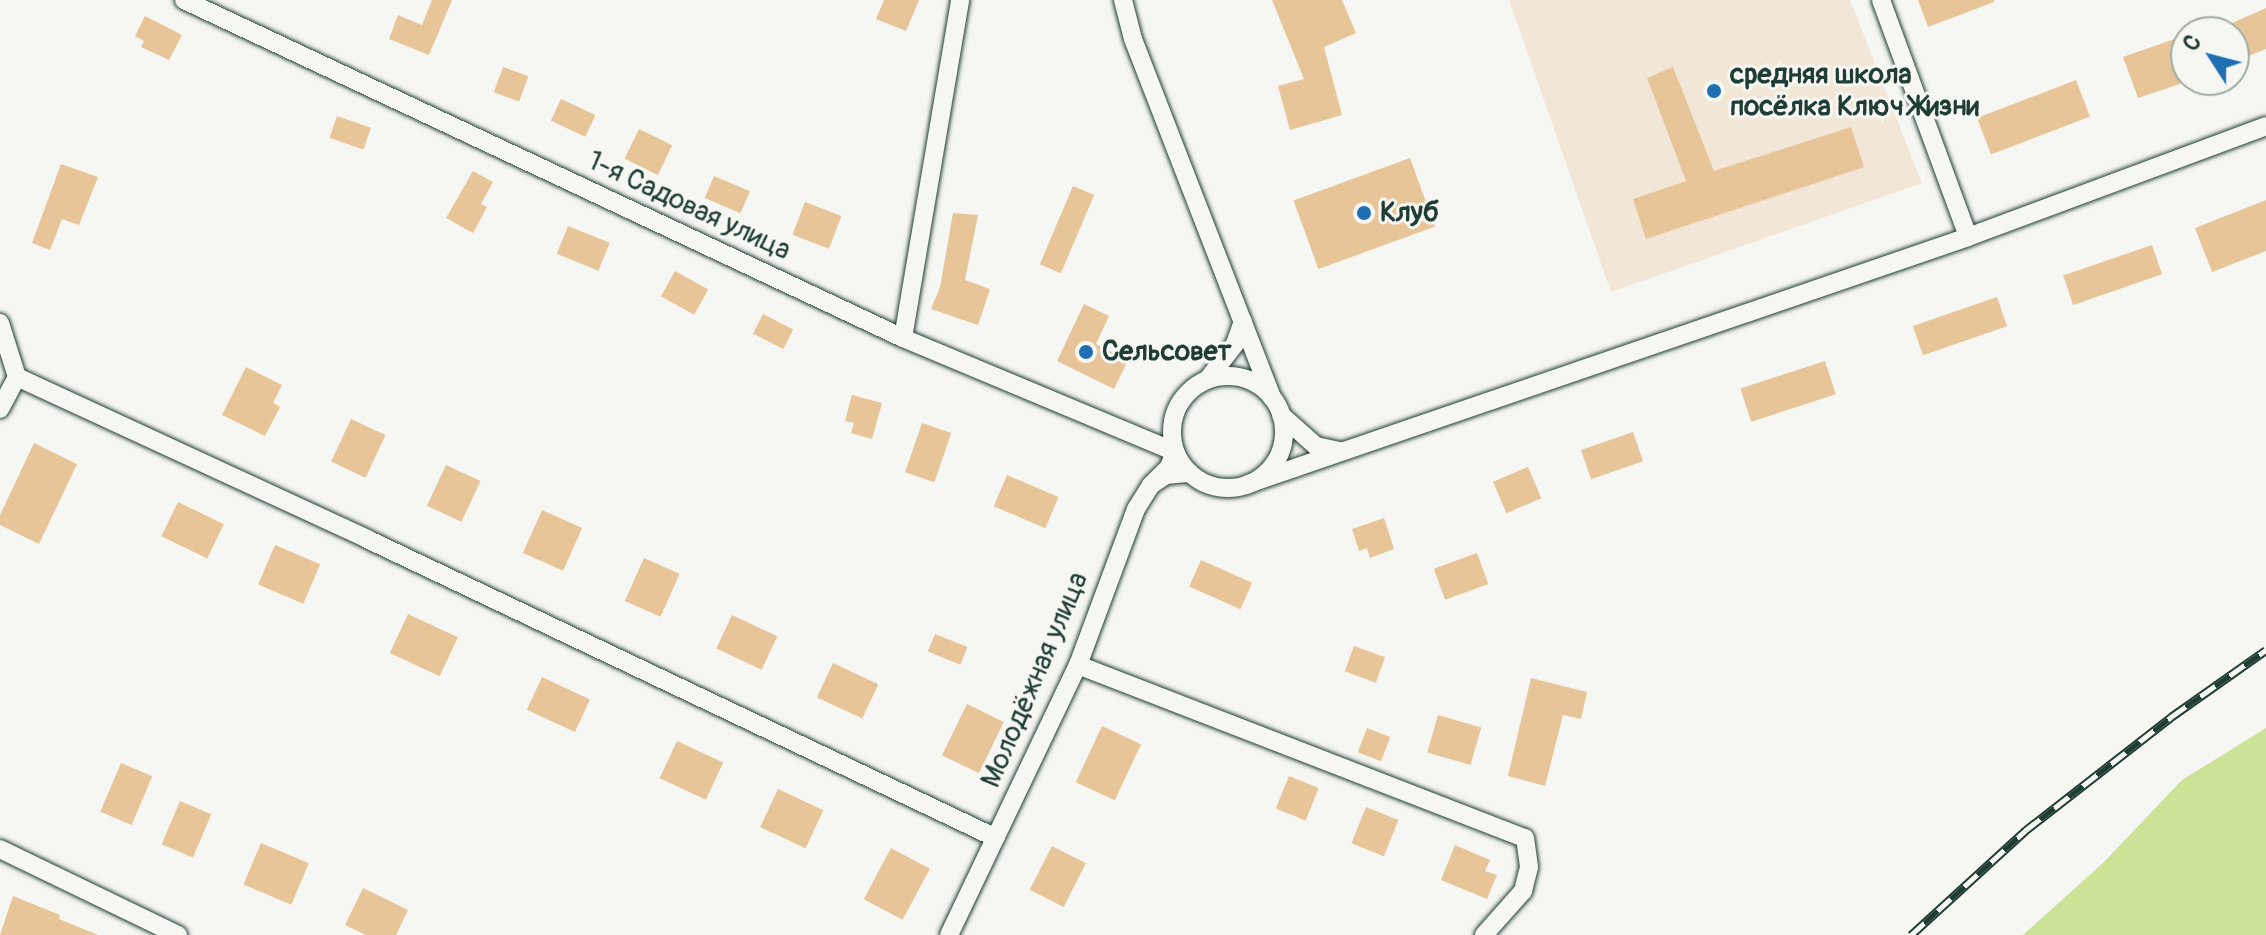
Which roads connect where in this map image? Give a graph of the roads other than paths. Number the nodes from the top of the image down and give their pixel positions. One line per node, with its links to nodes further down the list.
1 (184, 0): 9 (street, 1-я Садовая улица)
2 (960, 0): 9 (street)
3 (1123, 0): 7 (street)
4 (1881, 0): 6 (street)
5 (2266, 126): 6 (street)
6 (1968, 237): 14 (street)
7 (1243, 321): 11 (street); 12 (street)
8 (0, 323): 10 (street)
9 (903, 338): 15 (street, 1-я Садовая улица)
10 (17, 377): 13 (street); 20 (street)
11 (1208, 379): 12 (street); 15 (street)
12 (1277, 406): 14 (street); 17 (street)
13 (0, 409)
14 (1343, 451): 17 (street)
15 (1175, 452): 16 (street); 18 (street, Молодёжная улица)
16 (1190, 473): 17 (street); 18 (street)
17 (1248, 484)
18 (1151, 485): 19 (street, Молодёжная улица)
19 (1078, 665): 20 (street, Молодёжная улица); 24 (street)
20 (996, 838): 23 (street, Молодёжная улица)
21 (0, 849): 22 (street)
22 (178, 935)
23 (949, 935)
24 (1484, 935)

